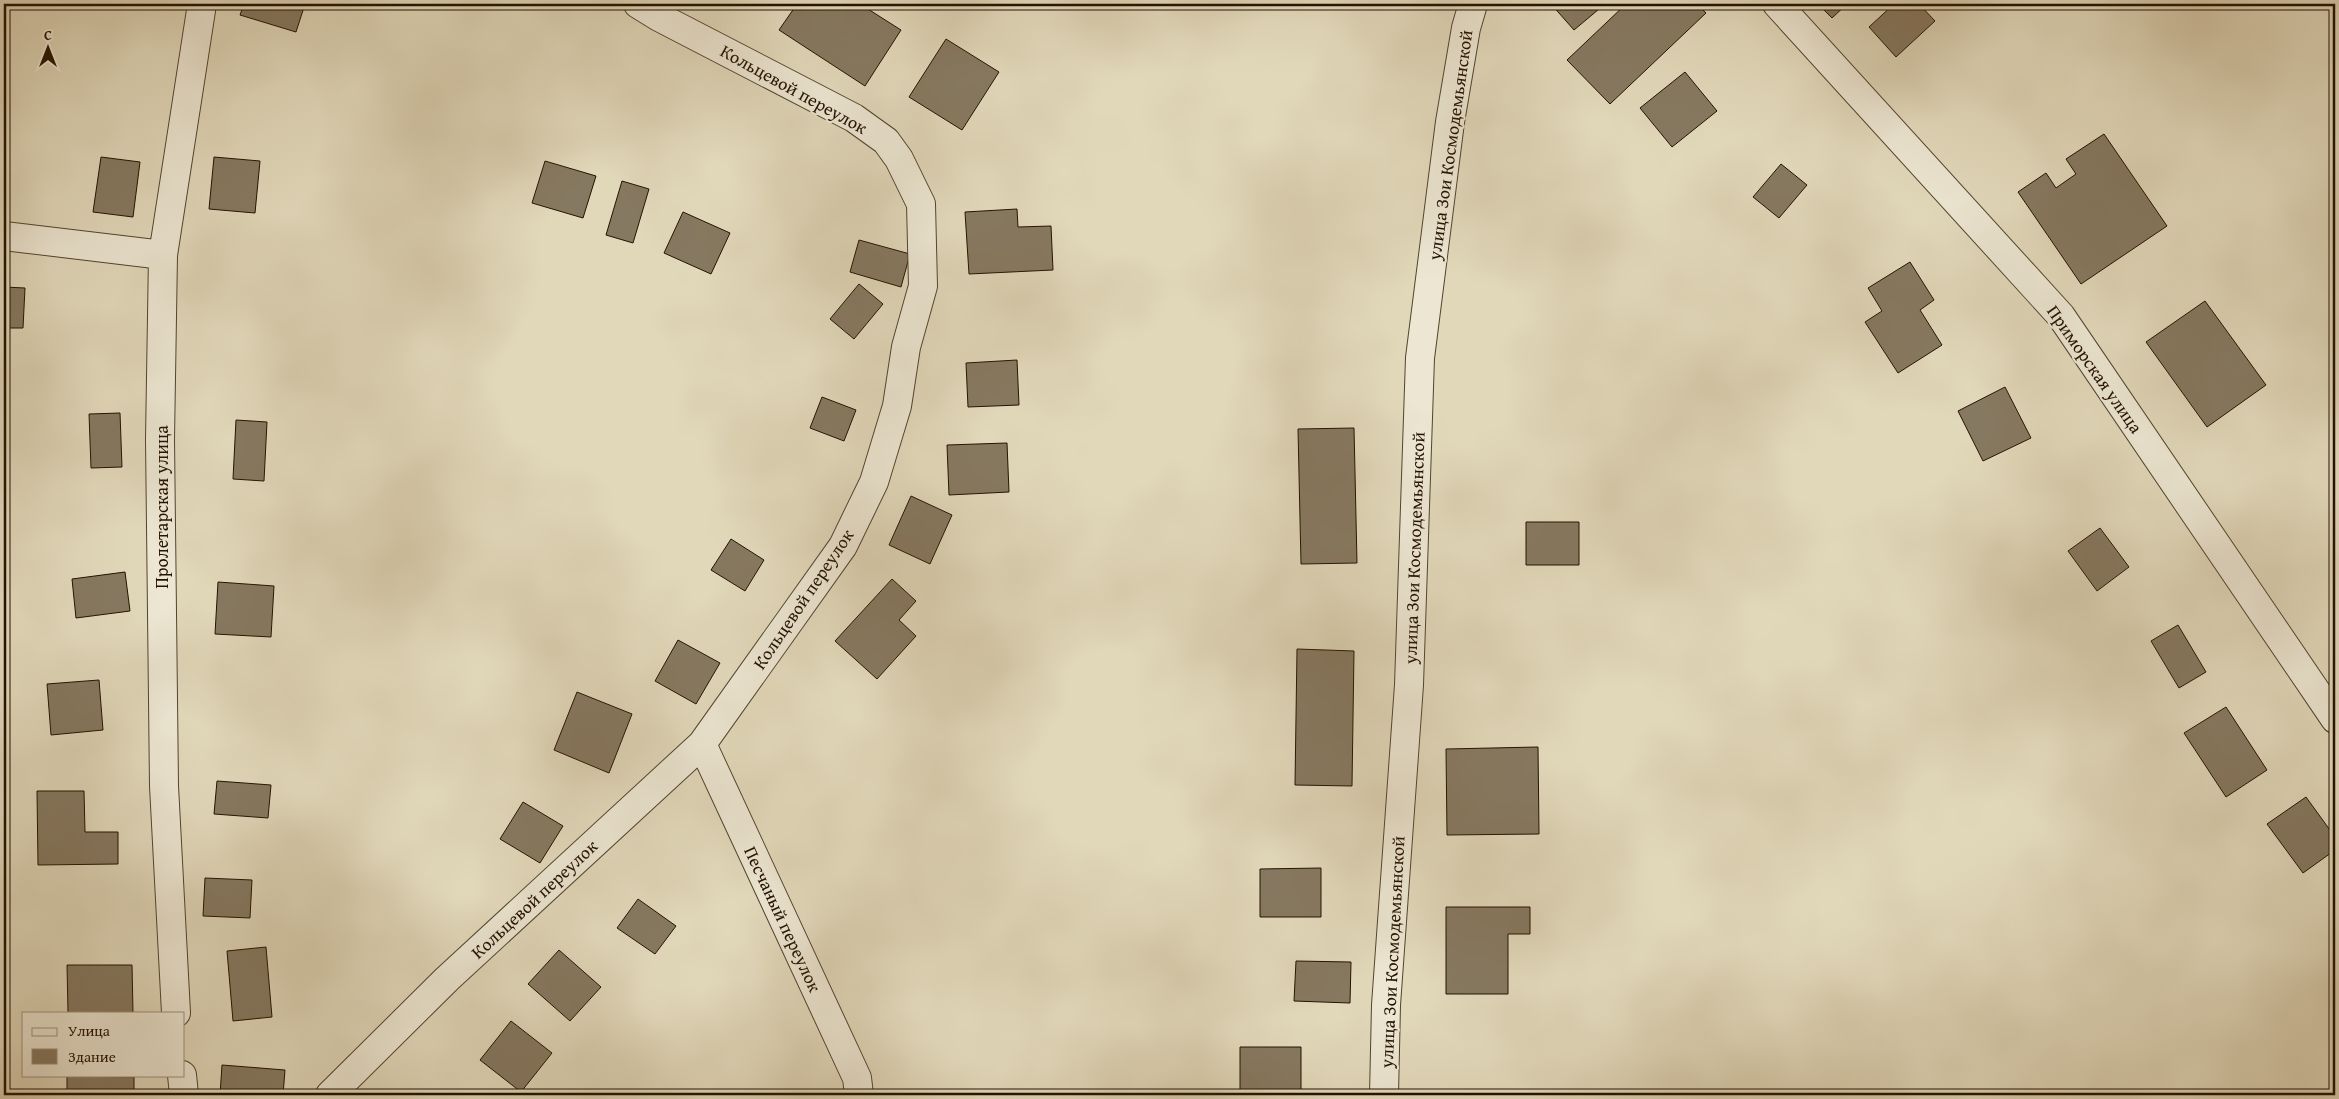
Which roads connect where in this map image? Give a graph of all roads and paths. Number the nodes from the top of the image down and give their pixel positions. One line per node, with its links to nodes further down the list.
1 (202, 4): 6 (street, Пролетарская улица)
2 (638, 4): 8 (street, Кольцевой переулок)
3 (1473, 4): 14 (street, улица Зои Космодемьянской)
4 (1776, 4): 7 (street, Приморская улица)
5 (4, 236): 6 (street)
6 (163, 255): 9 (street, Пролетарская улица)
7 (2335, 719)
8 (702, 744): 12 (street, Кольцевой переулок); 13 (street, Песчаный переулок)
9 (176, 1012)
10 (182, 1076): 11 (street)
11 (184, 1095)
12 (330, 1095)
13 (859, 1095)
14 (1384, 1095)

